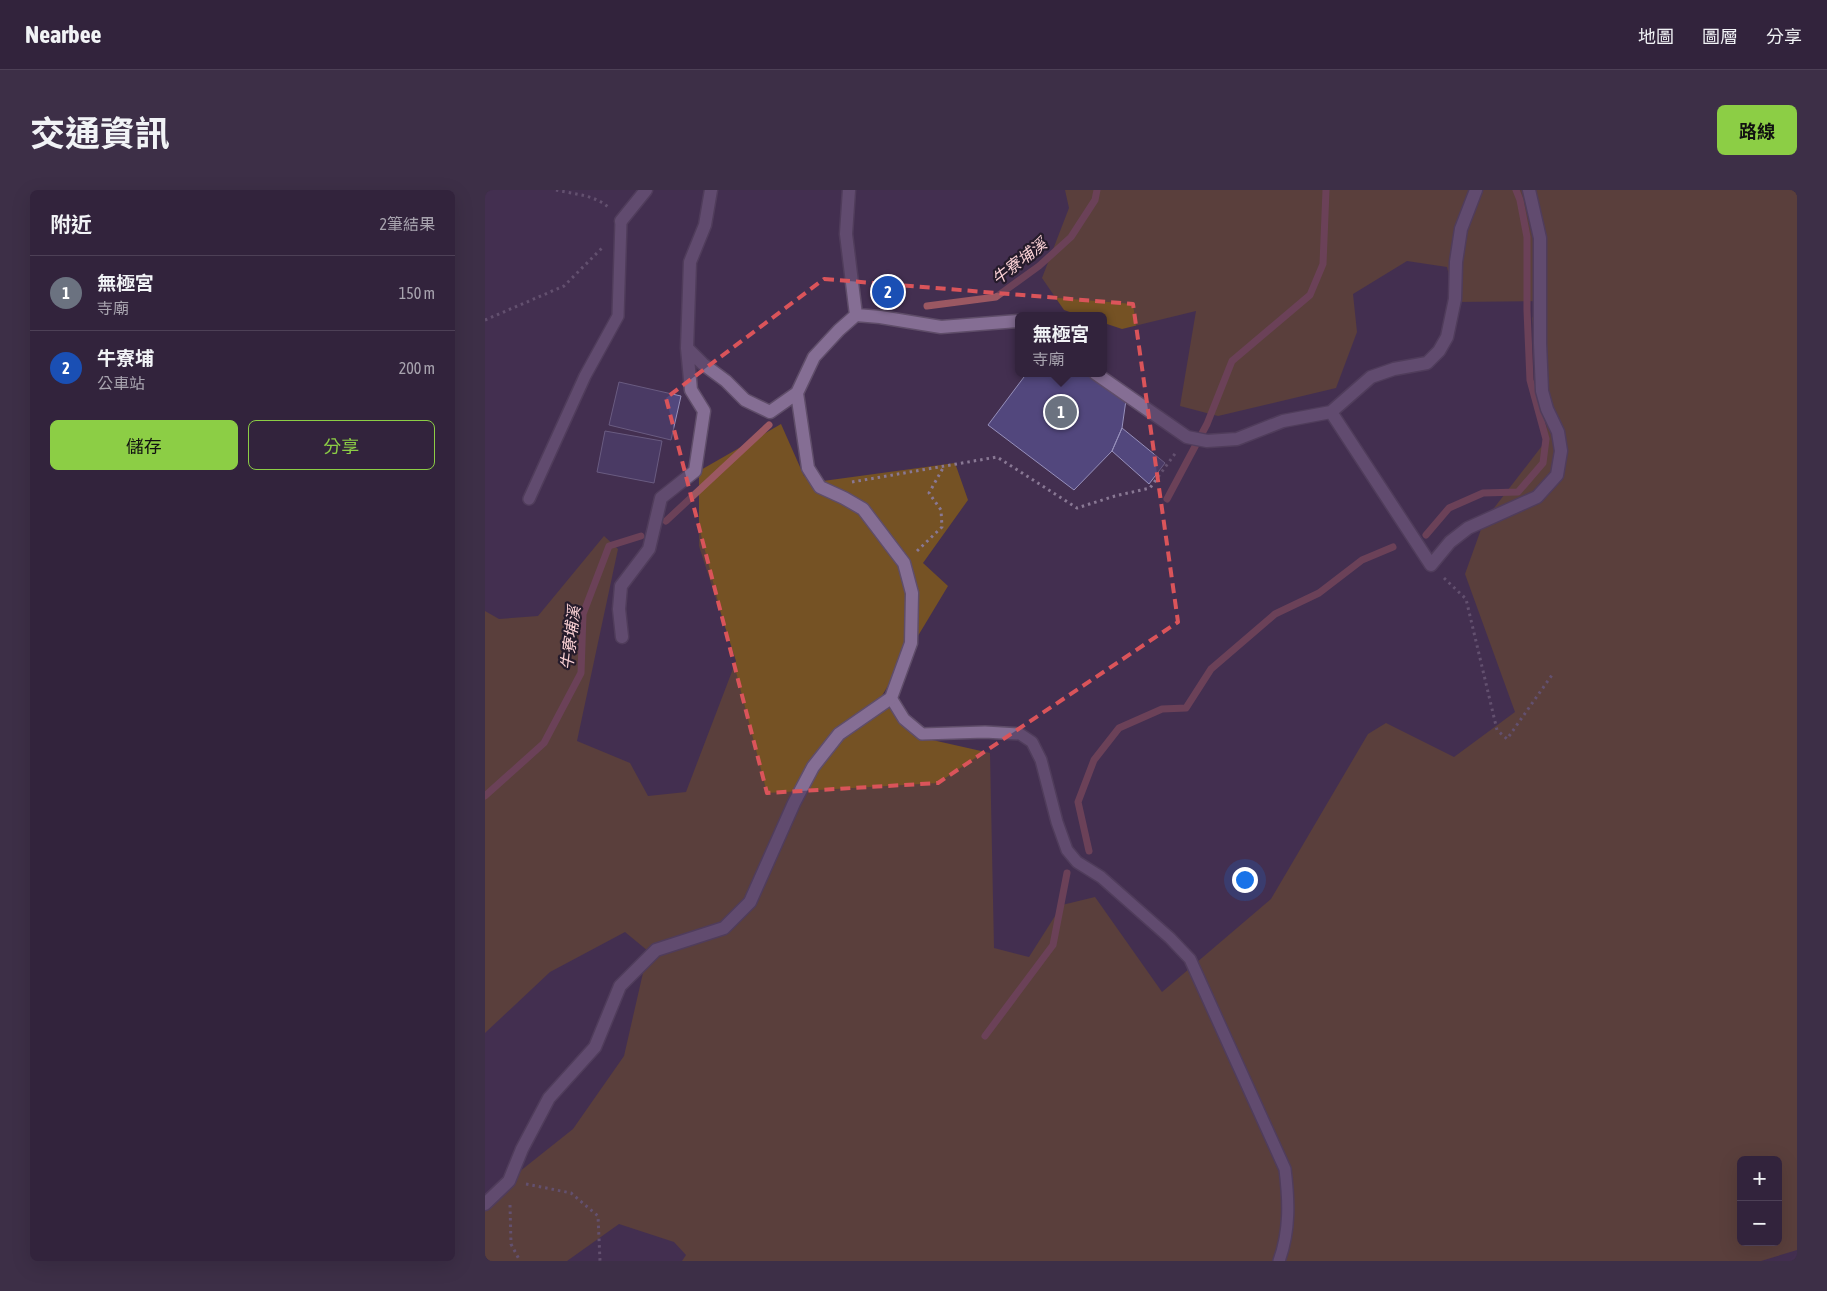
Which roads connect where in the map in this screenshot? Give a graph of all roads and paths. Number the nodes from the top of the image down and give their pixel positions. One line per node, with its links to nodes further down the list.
1 (556, 190): 7 (path)
2 (646, 190): 7 (street)
3 (711, 190): 12 (street)
4 (849, 190): 9 (street)
5 (1476, 190): 15 (street)
6 (1529, 190): 21 (street)
7 (621, 221): 19 (lane)
8 (604, 245): 10 (path)
9 (856, 316): 11 (street); 14 (street)
10 (485, 320)
11 (1015, 321)
12 (687, 348): 14 (street); 22 (street)
13 (1101, 377): 16 (street)
14 (797, 393): 18 (street)
15 (1331, 412): 16 (street); 21 (street)
16 (1187, 437): 17 (path)
17 (943, 468): 18 (path); 20 (path)
18 (820, 487): 20 (street)
19 (529, 499)
20 (904, 563): 24 (street)
21 (1431, 565): 23 (path)
22 (623, 637)
23 (1552, 675)
24 (891, 698): 25 (street); 29 (lane)
25 (509, 1181): 26 (street); 27 (path); 28 (path)
26 (485, 1204)
27 (521, 1261)
28 (600, 1261)
29 (1279, 1261)

